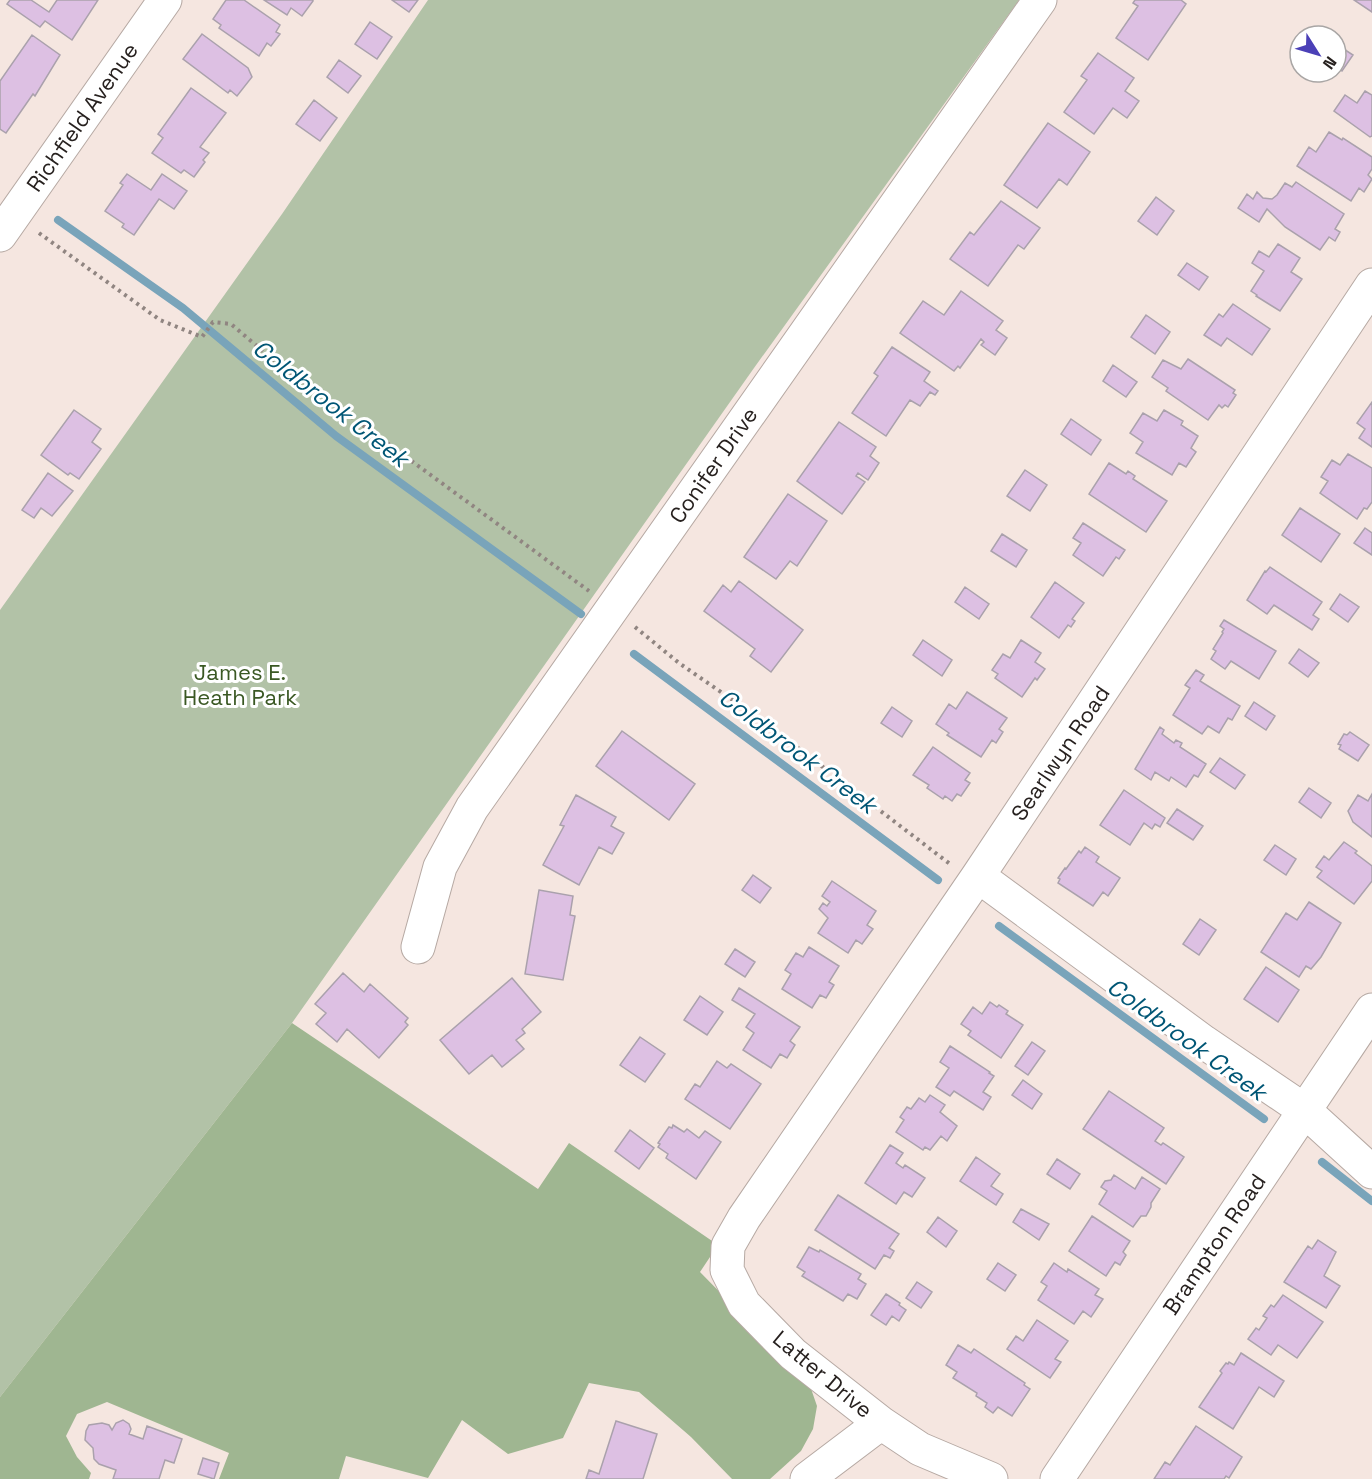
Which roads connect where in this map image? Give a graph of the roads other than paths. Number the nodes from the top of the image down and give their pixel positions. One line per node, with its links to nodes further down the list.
1 (165, 0): 3 (street, Richfield Avenue)
2 (1040, 0): 6 (street, Conifer Drive)
3 (3, 223)
4 (1372, 285): 5 (street, Searlwyn Road)
5 (978, 876): 8 (street); 10 (street, Searlwyn Road)
6 (418, 947)
7 (1372, 1010): 8 (street, Brampton Road)
8 (1304, 1110): 9 (street); 14 (street, Brampton Road)
9 (1372, 1172)
10 (744, 1218): 11 (street, Latter Drive)
11 (881, 1423): 12 (street); 13 (street, Latter Drive)
12 (807, 1479)
13 (991, 1479)
14 (1057, 1479)

